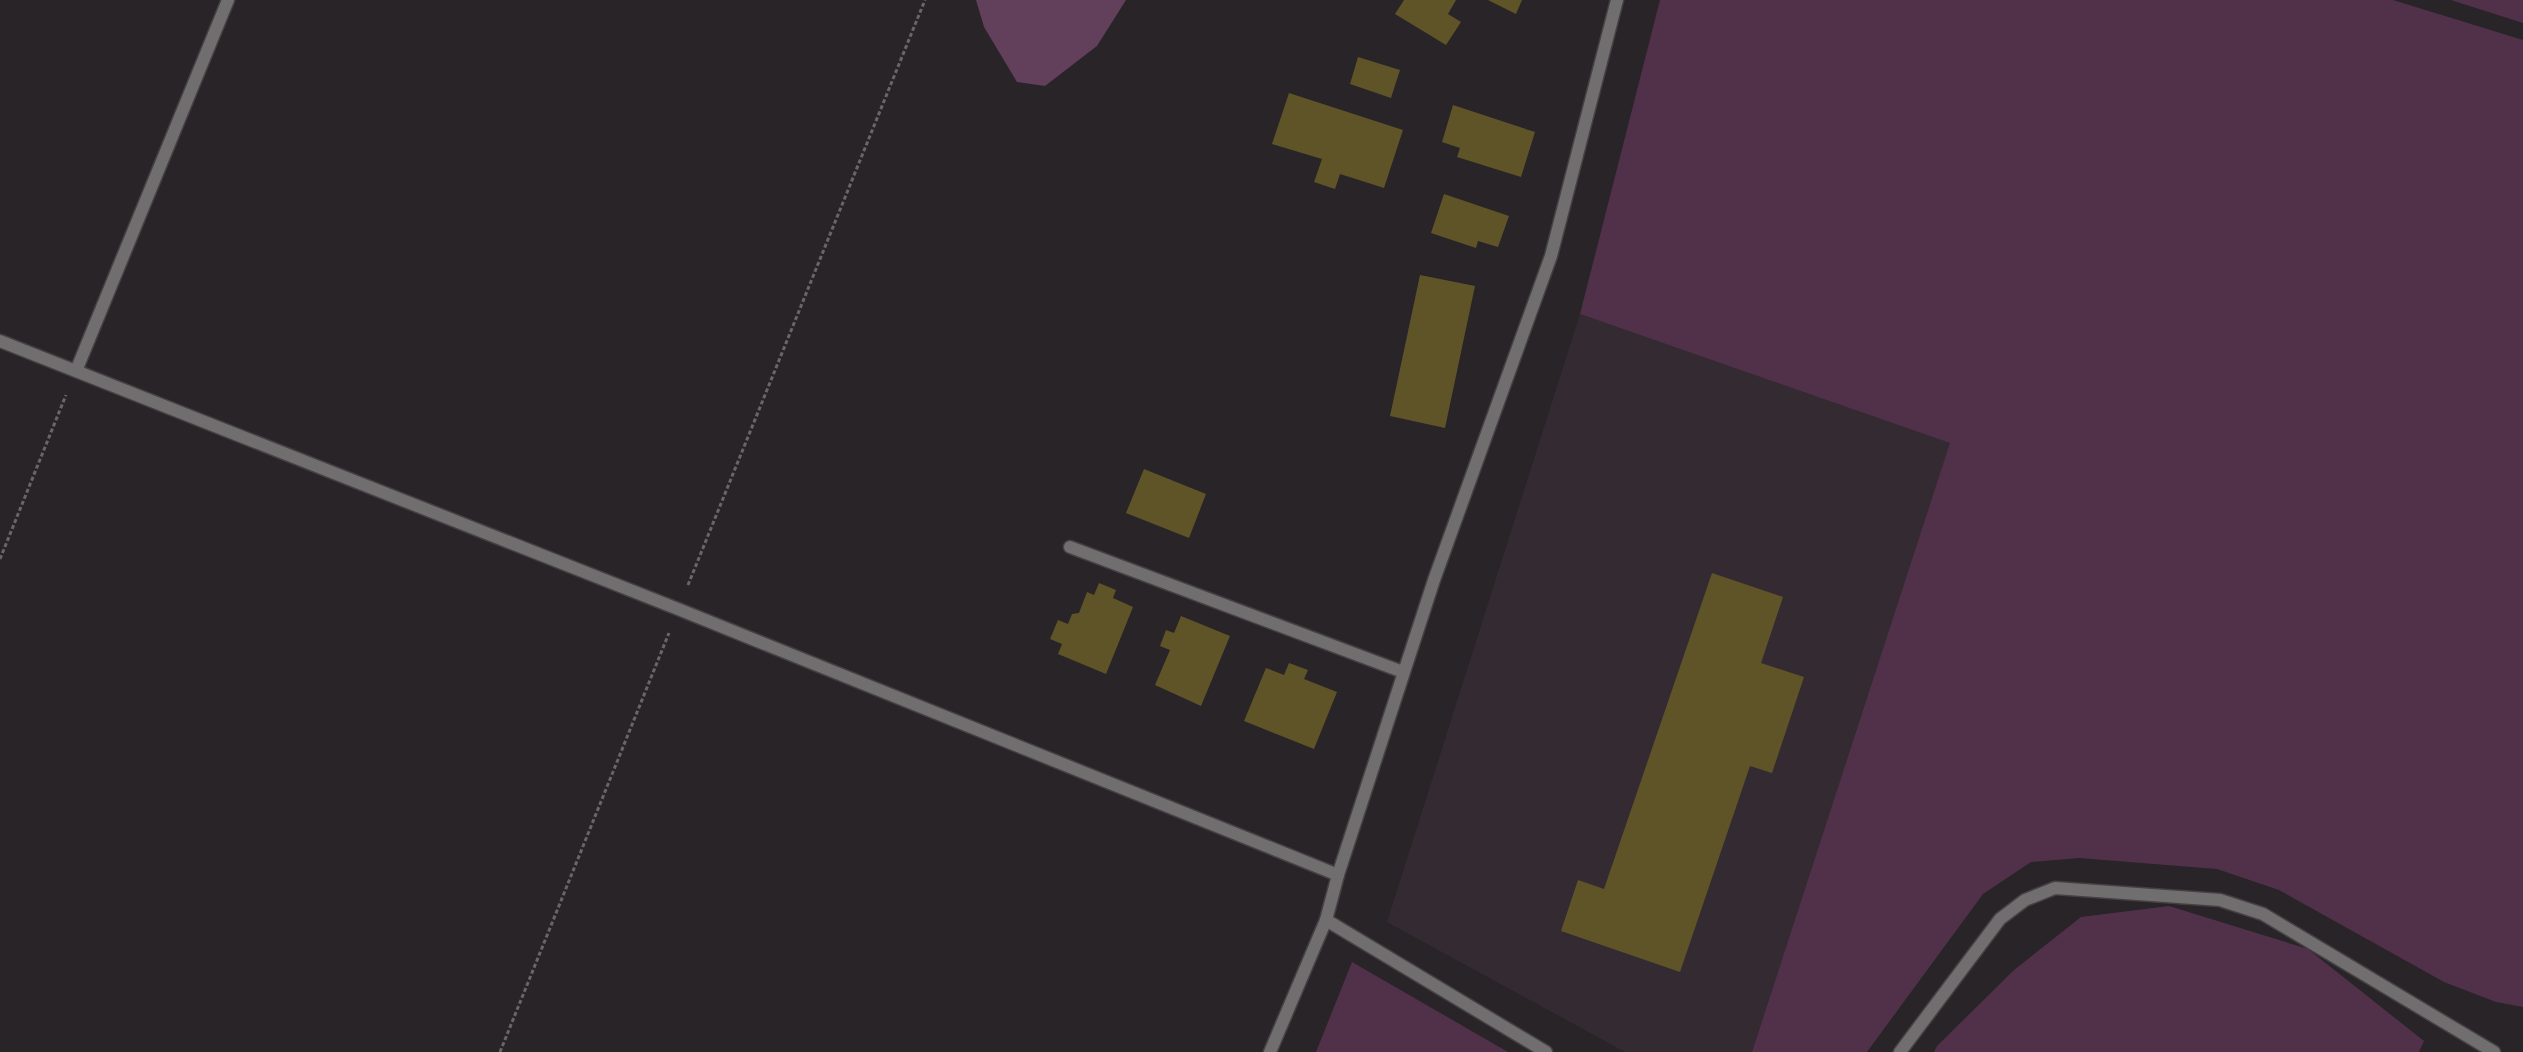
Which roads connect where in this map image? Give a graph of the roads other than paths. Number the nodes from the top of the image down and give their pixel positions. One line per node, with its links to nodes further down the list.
1 (228, 0): 4 (street)
2 (1617, 0): 6 (street)
3 (0, 341): 4 (street)
4 (76, 371): 7 (street)
5 (1070, 547): 6 (street)
6 (1403, 672): 7 (street)
7 (1338, 875): 8 (street)
8 (1326, 920): 9 (street); 10 (street)
9 (1270, 1052)
10 (1546, 1052)
11 (1900, 1052): 12 (street)
12 (2494, 1052)

